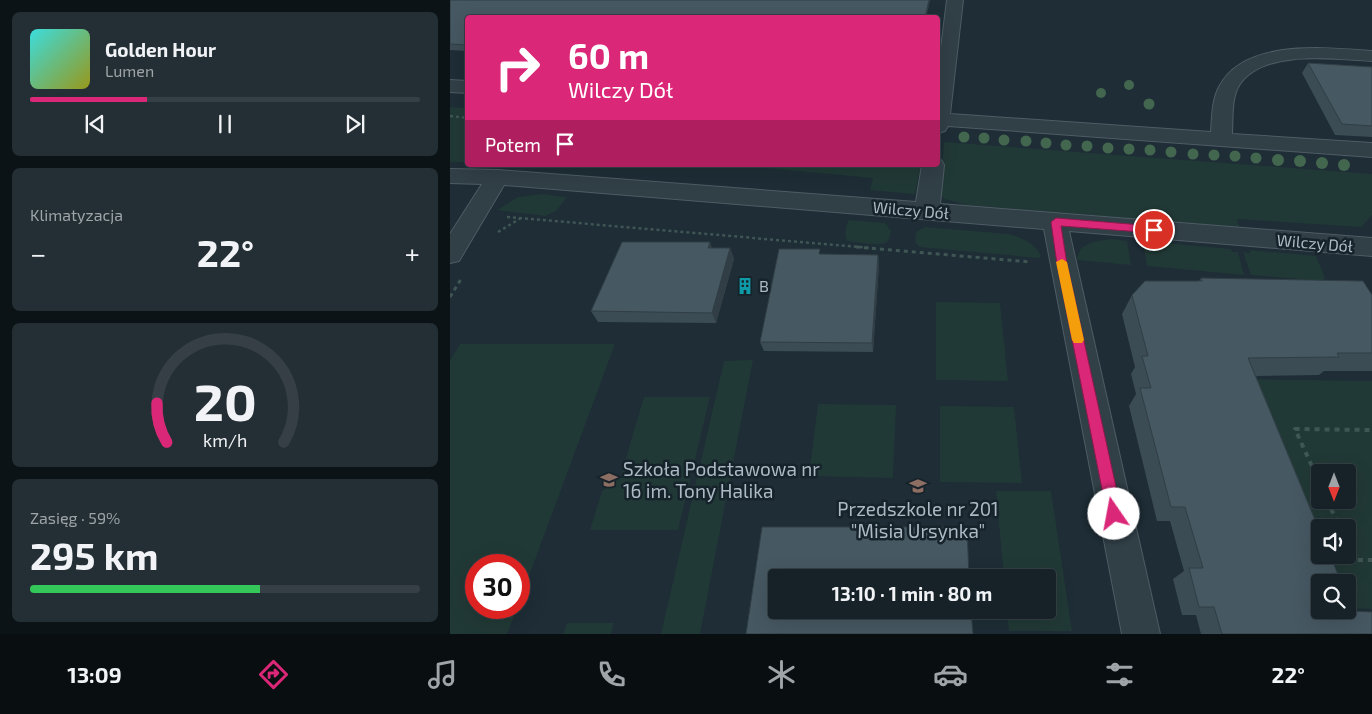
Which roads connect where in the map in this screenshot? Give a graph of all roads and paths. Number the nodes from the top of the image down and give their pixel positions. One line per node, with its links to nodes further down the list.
1 (955, 0): 5 (street)
2 (1372, 56): 9 (street)
3 (450, 86): 4 (street)
4 (465, 88)
5 (940, 112)
6 (450, 116): 7 (path)
7 (465, 118)
8 (940, 122): 9 (street)
9 (1221, 139): 10 (street)
10 (1372, 150)
11 (933, 167): 14 (street)
12 (450, 176): 13 (street, Wilczy Dół)
13 (498, 177): 14 (street, Wilczy Dół); 15 (street)
14 (928, 211): 17 (street, Wilczy Dół)
15 (476, 214): 16 (path); 20 (street)
16 (522, 218): 18 (path); 21 (path)
17 (1056, 222): 19 (street, Wilczy Dół); 26 (street)
18 (496, 233)
19 (1372, 247)
20 (450, 254)
21 (1037, 263)
22 (1372, 430): 23 (path)
23 (1311, 464)
24 (1356, 560): 25 (path)
25 (1372, 560)
26 (1141, 634)

